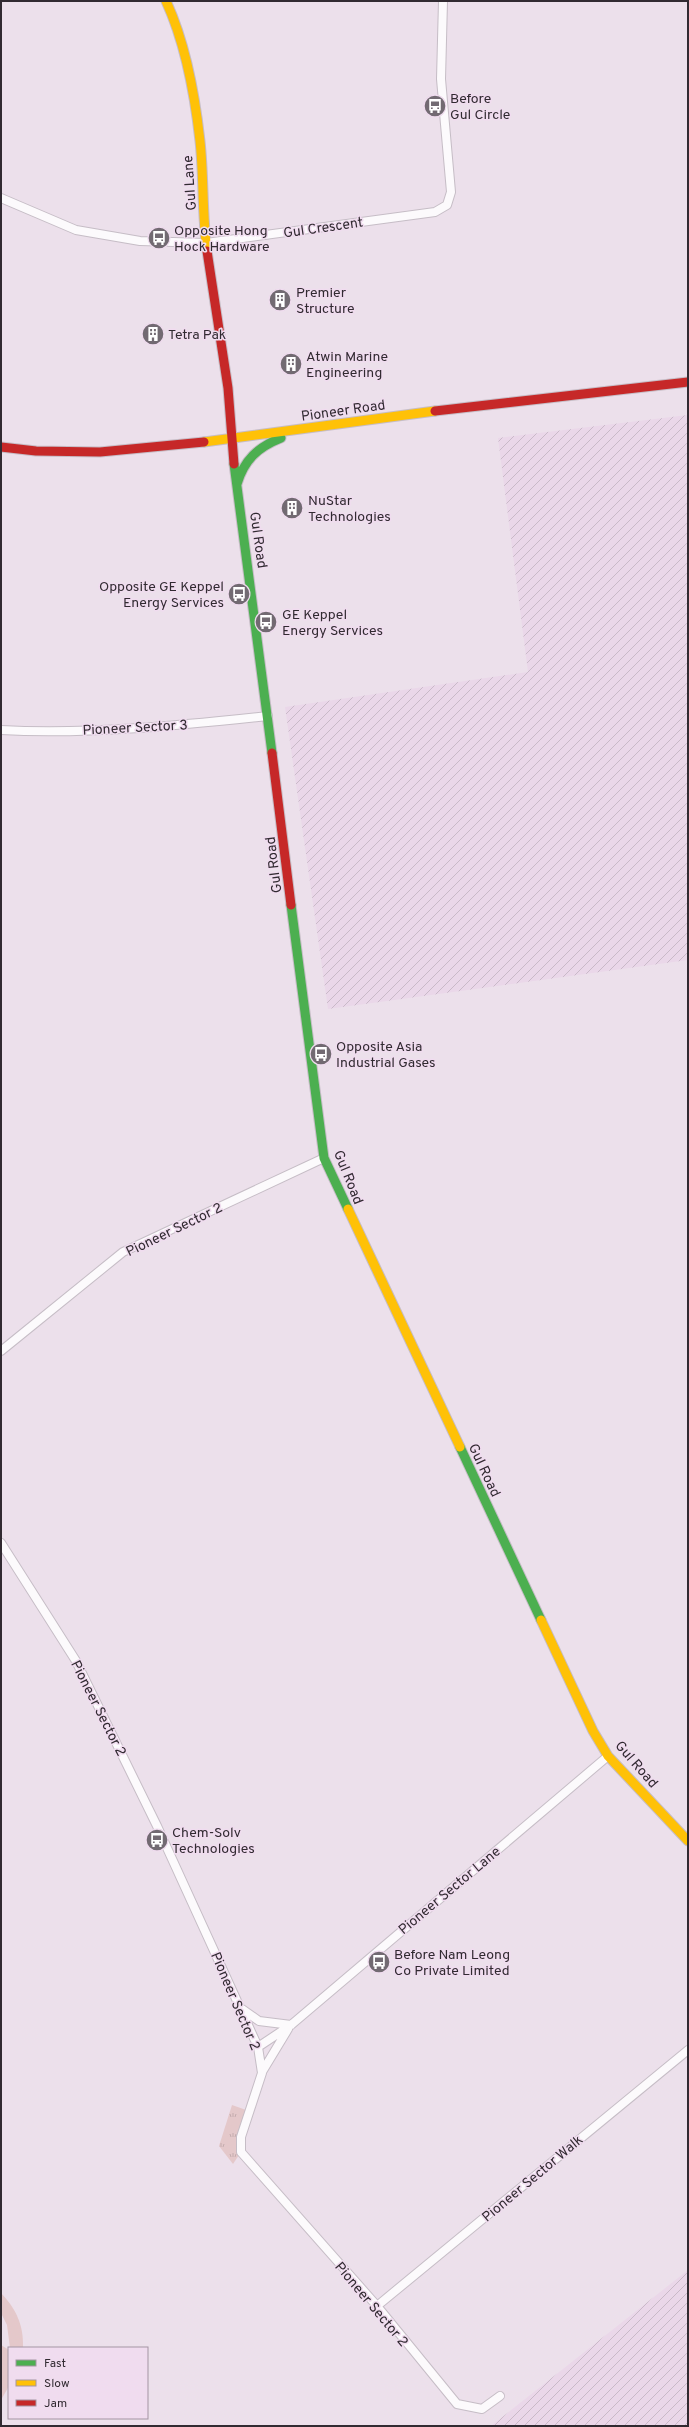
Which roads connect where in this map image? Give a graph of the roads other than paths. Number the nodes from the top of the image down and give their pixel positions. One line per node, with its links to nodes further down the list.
1 (166, 1): 4 (street, Gul Lane)
2 (443, 1): 4 (street, Gul Crescent)
3 (1, 198): 4 (street, Gul Crescent)
4 (206, 243): 7 (street, Gul Lane)
5 (688, 382): 6 (street, Pioneer Road)
6 (298, 431): 7 (street, Pioneer Road); 9 (street)
7 (231, 439): 8 (street, Pioneer Road); 9 (street, Gul Road)
8 (1, 446)
9 (237, 484): 10 (street, Gul Road)
10 (268, 716): 11 (street, Pioneer Sector 3); 12 (street, Gul Road)
11 (1, 730)
12 (324, 1158): 13 (street, Pioneer Sector 2); 15 (street, Gul Road)
13 (1, 1352)
14 (1, 1543): 17 (street, Pioneer Sector 2)
15 (608, 1756): 16 (street, Gul Road); 18 (street, Pioneer Sector Lane)
16 (688, 1841)
17 (240, 2007): 18 (street); 19 (street, Pioneer Sector 2)
18 (291, 2025): 19 (street, Pioneer Sector Lane); 21 (street, Pioneer Sector Lane)
19 (258, 2047): 21 (street, Pioneer Sector 2)
20 (688, 2050): 22 (street, Pioneer Sector Walk)
21 (262, 2073): 22 (street, Pioneer Sector 2)
22 (377, 2306): 23 (street, Pioneer Sector 2)
23 (500, 2396)

